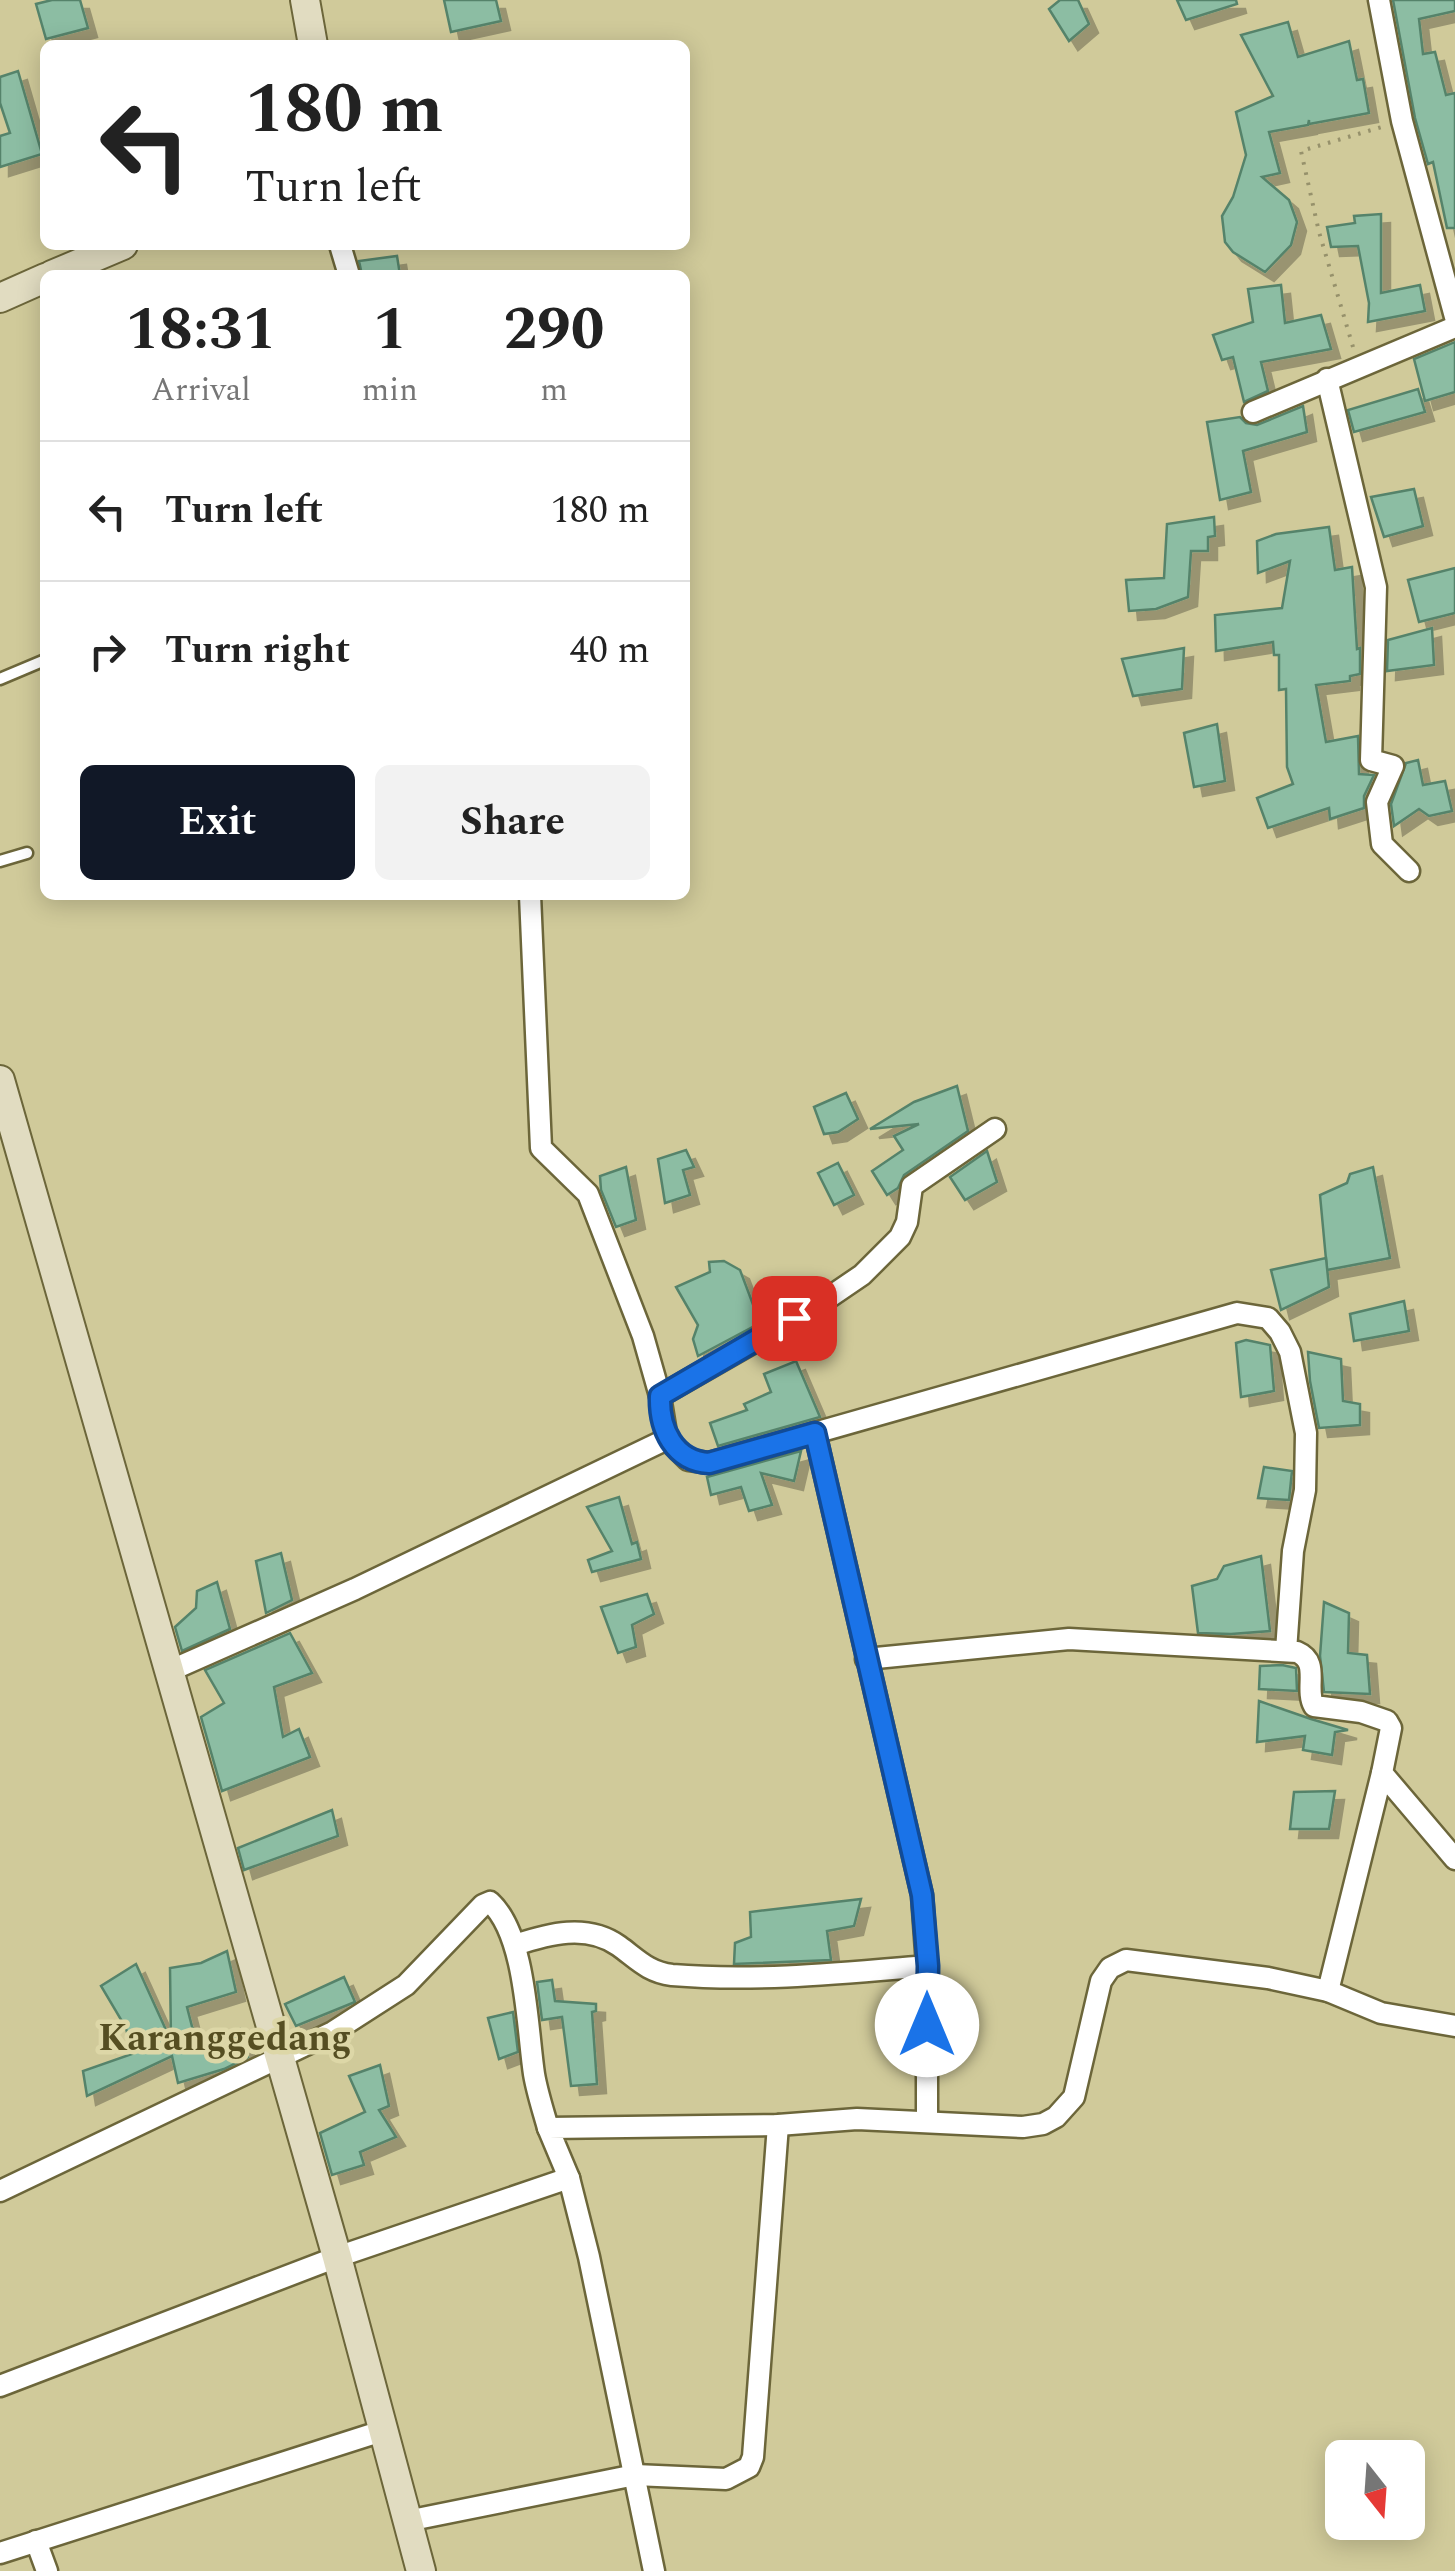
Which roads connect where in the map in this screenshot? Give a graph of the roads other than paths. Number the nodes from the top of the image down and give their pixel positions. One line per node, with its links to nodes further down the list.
1 (305, 0): 3 (street)
2 (1378, 0): 8 (street)
3 (312, 40)
4 (111, 250): 5 (street)
5 (64, 270)
6 (40, 280): 7 (street)
7 (0, 298)
8 (1455, 318)
9 (1455, 326): 10 (street)
10 (1327, 379): 11 (street); 16 (street)
11 (1253, 412)
12 (40, 662): 13 (lane)
13 (0, 680)
14 (27, 853): 15 (lane)
15 (0, 862)
16 (1409, 871)
17 (530, 900): 20 (street)
18 (0, 1080): 25 (street)
19 (995, 1130): 20 (street)
20 (660, 1396): 22 (street)
21 (815, 1433): 22 (street); 23 (street); 24 (street)
22 (667, 1440): 25 (street)
23 (1286, 1651): 24 (street); 26 (street)
24 (866, 1659): 29 (street)
25 (167, 1672): 32 (street)
26 (1382, 1773): 27 (street); 30 (street)
27 (1455, 1858)
28 (514, 1945): 29 (street); 32 (street); 35 (street)
29 (928, 1966): 33 (street)
30 (1328, 1991): 31 (street); 33 (street)
31 (1455, 2026)
32 (280, 2058): 37 (street); 38 (street)
33 (928, 2120): 34 (street)
34 (778, 2125): 35 (street); 41 (street)
35 (548, 2128): 36 (street)
36 (569, 2178): 38 (street); 41 (street)
37 (0, 2191)
38 (337, 2257): 39 (street); 40 (street)
39 (0, 2386)
40 (382, 2431): 42 (street); 43 (street)
41 (635, 2475): 42 (street); 47 (street)
42 (406, 2521): 46 (street)
43 (36, 2540): 44 (street); 45 (street)
44 (0, 2553)
45 (47, 2571)
46 (421, 2571)
47 (654, 2571)

